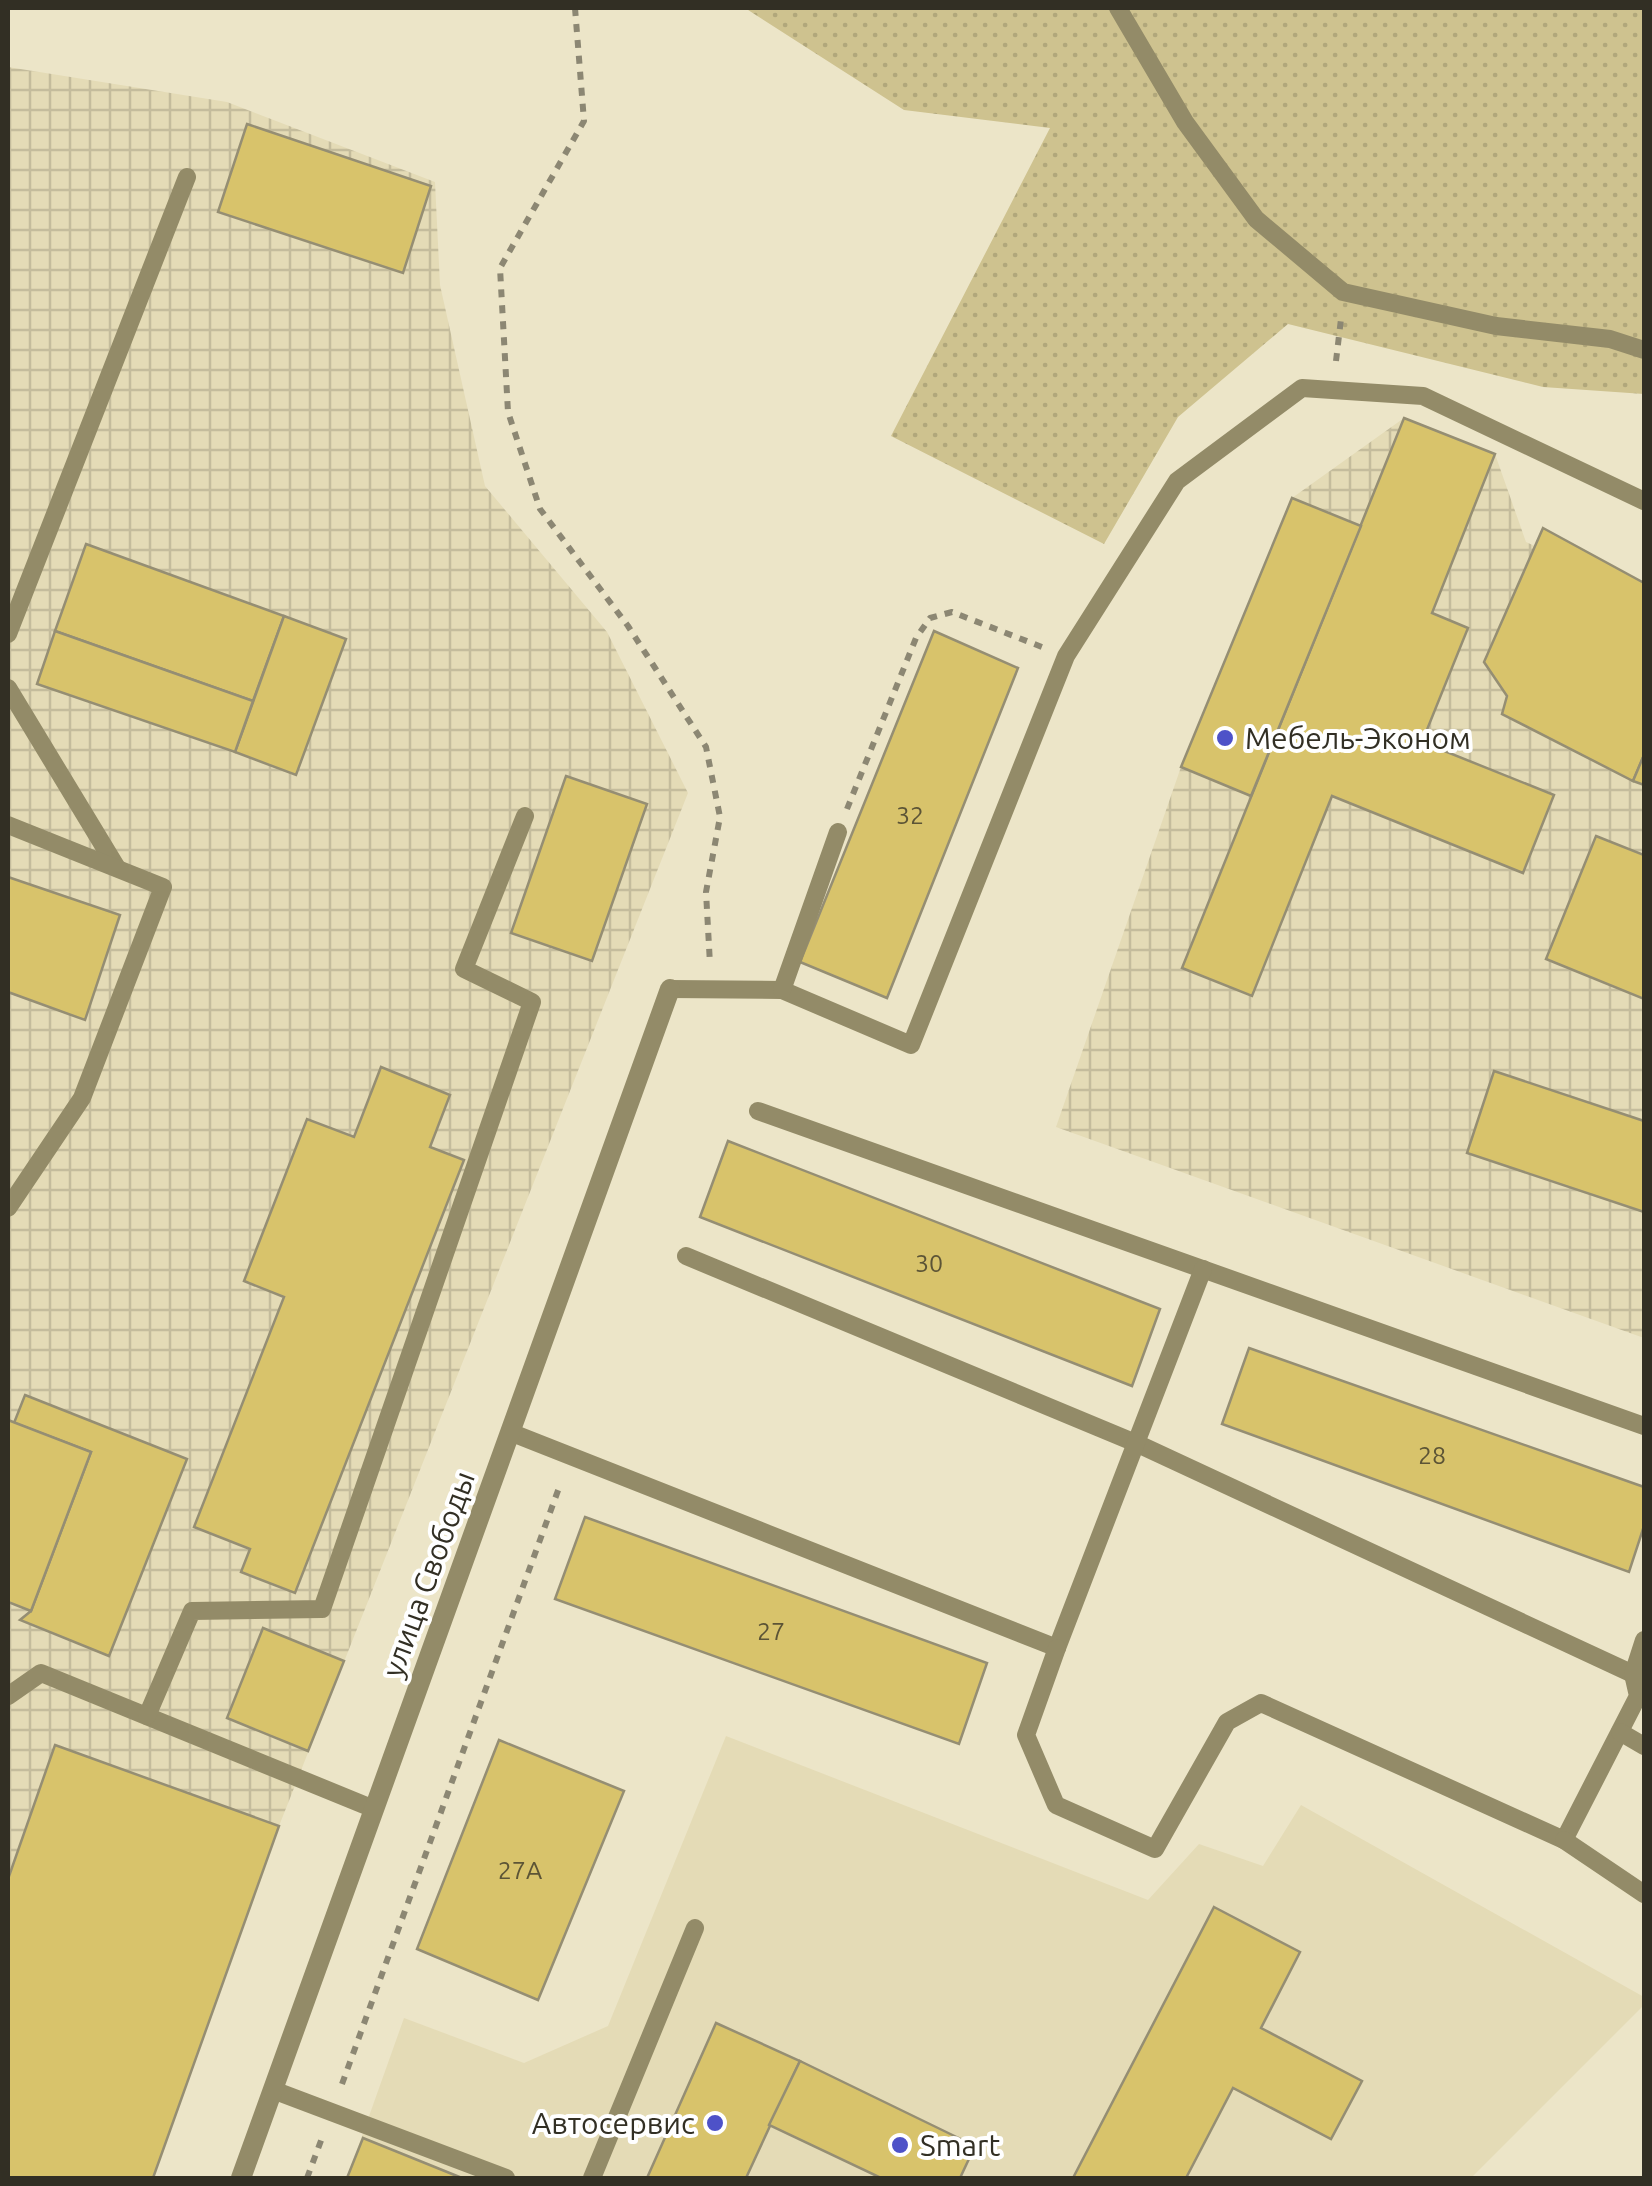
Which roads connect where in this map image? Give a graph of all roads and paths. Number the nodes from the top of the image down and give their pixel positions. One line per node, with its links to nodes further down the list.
1 (575, 8): 15 (path)
2 (1118, 8): 4 (lane)
3 (187, 176): 8 (lane)
4 (1344, 292): 5 (lane); 6 (path)
5 (1644, 350)
6 (1323, 390): 7 (lane); 9 (lane)
7 (1644, 501)
8 (8, 634)
9 (1066, 656): 13 (path); 17 (lane)
10 (8, 688): 14 (lane)
11 (525, 816): 30 (lane)
12 (8, 826): 14 (lane)
13 (838, 832): 17 (lane)
14 (117, 868): 19 (lane)
15 (711, 988): 16 (lane); 17 (lane)
16 (670, 989): 23 (street, улица Свободы)
17 (782, 990)
18 (758, 1110): 21 (lane)
19 (8, 1208)
20 (686, 1256): 24 (lane)
21 (1203, 1268): 22 (lane); 24 (lane)
22 (1644, 1426)
23 (510, 1432): 25 (lane); 33 (street, улица Свободы)
24 (1138, 1444): 27 (lane); 28 (lane)
25 (571, 1455): 27 (lane); 38 (path)
26 (1644, 1640): 28 (lane)
27 (1057, 1648): 34 (lane)
28 (1632, 1674): 31 (lane)
29 (8, 1696): 30 (lane)
30 (148, 1716): 33 (lane)
31 (1620, 1732): 32 (lane); 34 (lane)
32 (1644, 1746)
33 (374, 1809): 37 (street, улица Свободы)
34 (1564, 1840): 35 (lane)
35 (1644, 1894)
36 (695, 1928): 42 (lane)
37 (273, 2090): 38 (lane); 39 (street, улица Свободы)
38 (332, 2113): 40 (path); 41 (lane)
39 (241, 2178)
40 (307, 2178)
41 (506, 2178)
42 (592, 2178)

